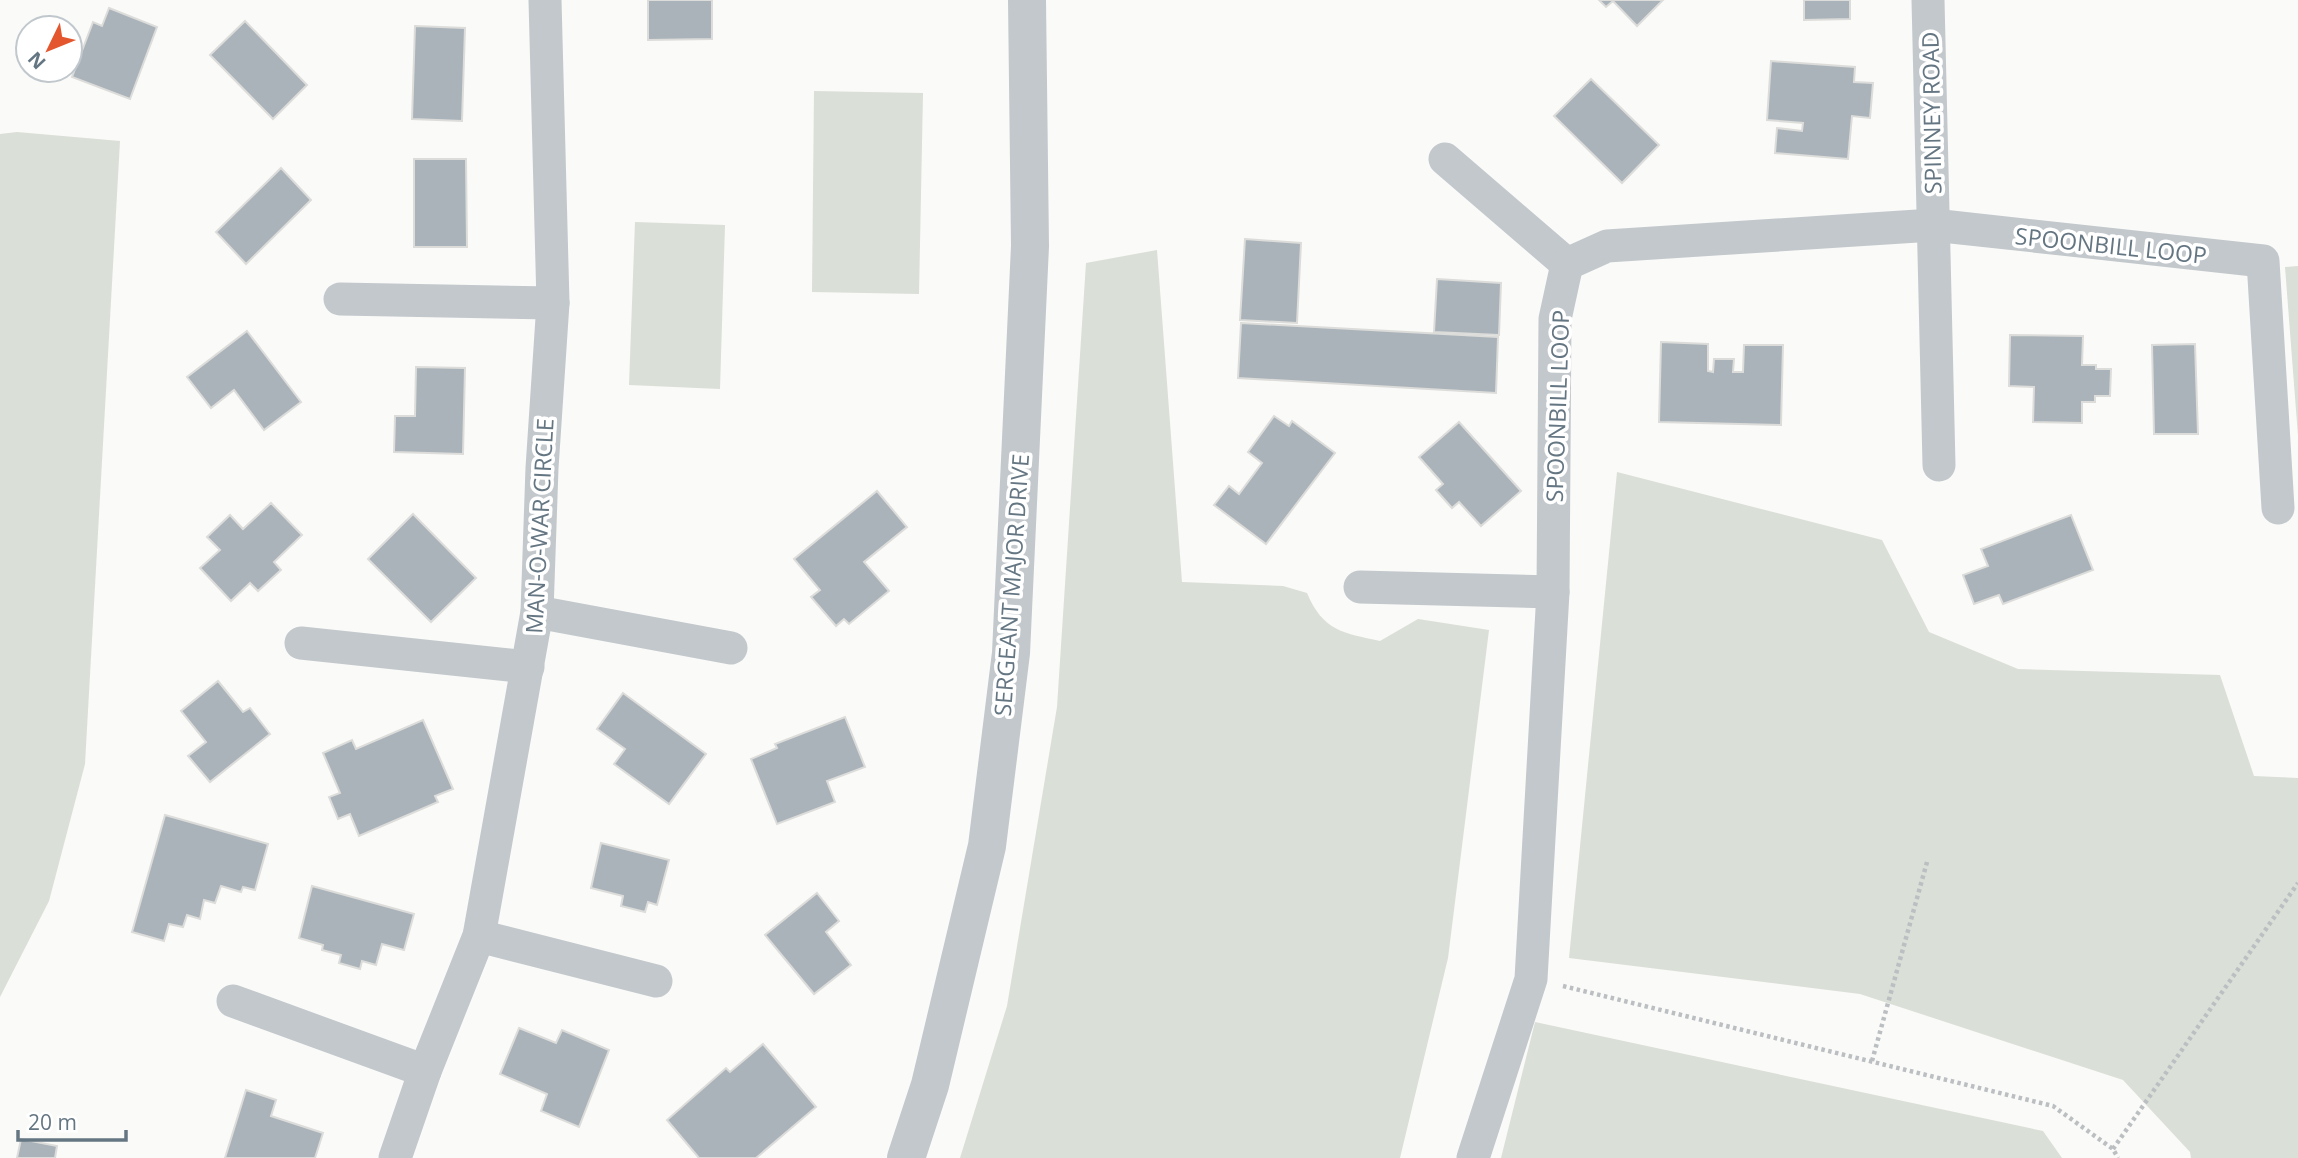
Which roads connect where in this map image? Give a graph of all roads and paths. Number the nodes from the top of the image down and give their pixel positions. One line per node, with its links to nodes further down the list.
1 (545, 0): 8 (street, MAN-O-WAR CIRCLE)
2 (1027, 0): 27 (street, SERGEANT MAJOR DRIVE)
3 (1928, 0): 5 (street, SPINNEY ROAD)
4 (1445, 159): 6 (street)
5 (1933, 225): 6 (street, SPOONBILL LOOP); 9 (street, SPINNEY ROAD); 10 (street, SPOONBILL LOOP)
6 (1567, 264): 12 (street, SPOONBILL LOOP)
7 (340, 299): 8 (street)
8 (553, 303): 13 (street, MAN-O-WAR CIRCLE)
9 (1939, 465)
10 (2278, 508)
11 (1360, 587): 12 (street)
12 (1553, 592): 20 (street, SPOONBILL LOOP)
13 (537, 612): 15 (street); 16 (street, MAN-O-WAR CIRCLE)
14 (301, 643): 16 (street)
15 (731, 648)
16 (527, 667): 19 (street, MAN-O-WAR CIRCLE)
17 (1927, 862): 23 (path)
18 (2298, 883): 25 (path)
19 (478, 936): 21 (street); 24 (street, MAN-O-WAR CIRCLE)
20 (1531, 979): 23 (path); 28 (street, SPOONBILL LOOP)
21 (656, 981)
22 (233, 1001): 24 (street)
23 (1872, 1061): 25 (path)
24 (425, 1071): 26 (street, MAN-O-WAR CIRCLE)
25 (2113, 1149): 29 (path)
26 (395, 1158)
27 (906, 1158)
28 (1473, 1158)
29 (2118, 1158)

